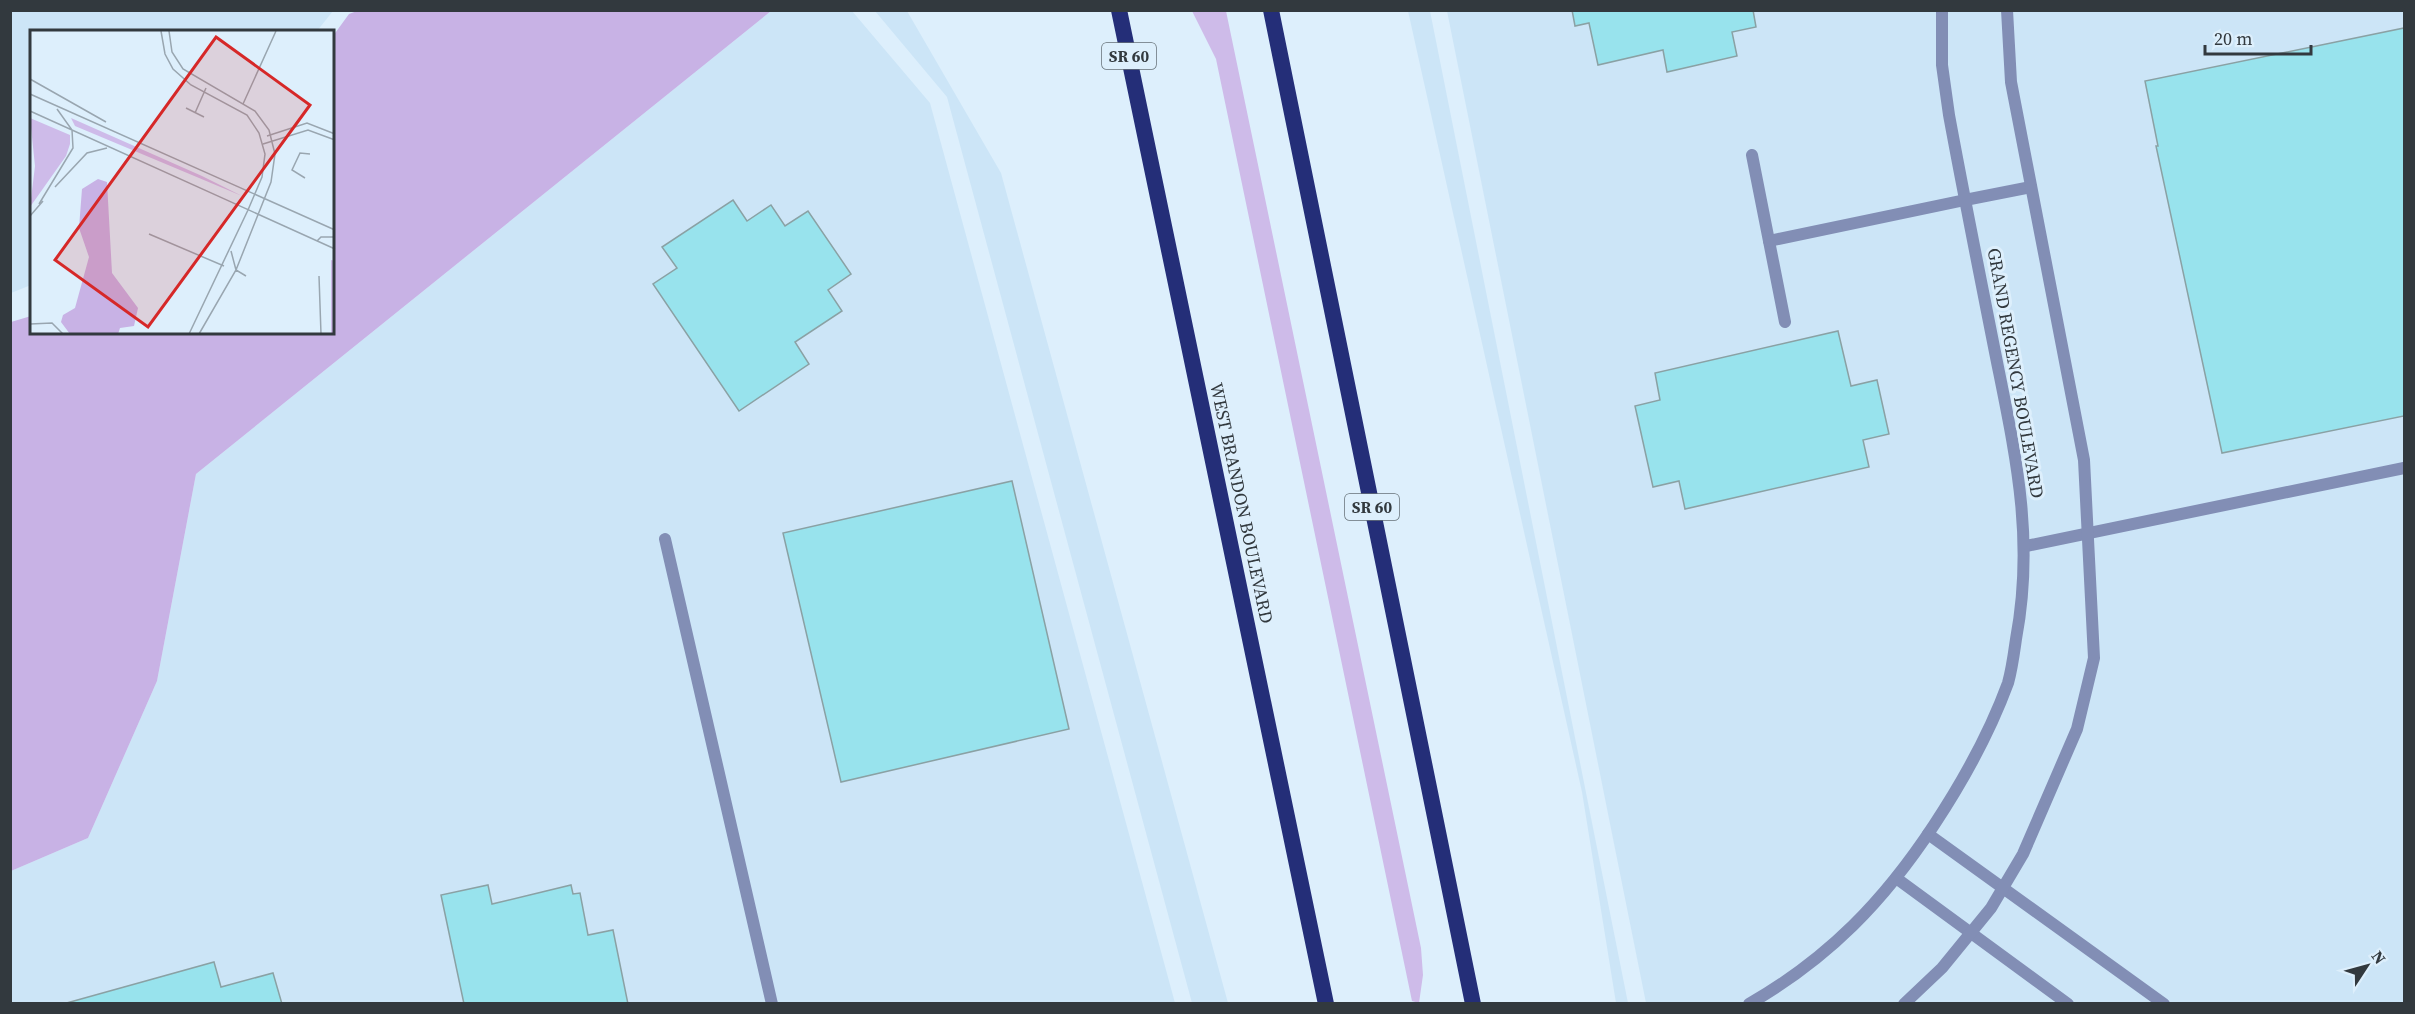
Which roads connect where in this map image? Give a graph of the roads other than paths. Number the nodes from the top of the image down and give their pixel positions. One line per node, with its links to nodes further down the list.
1 (1119, 10): 19 (highway, WEST BRANDON BOULEVARD / SR 60)
2 (1271, 10): 20 (highway, SR 60)
3 (1942, 10): 7 (street, GRAND REGENCY BOULEVARD)
4 (2007, 10): 6 (street)
5 (1752, 154): 8 (street)
6 (2031, 187): 7 (street); 11 (street)
7 (1965, 200): 8 (street); 13 (street, GRAND REGENCY BOULEVARD)
8 (1769, 241): 9 (street)
9 (1785, 322)
10 (2404, 468): 11 (street)
11 (2088, 534): 13 (street); 16 (street)
12 (664, 539): 18 (street)
13 (2026, 546): 14 (street, GRAND REGENCY BOULEVARD)
14 (1928, 834): 15 (street, GRAND REGENCY BOULEVARD); 16 (street)
15 (1896, 878): 17 (street); 21 (street, GRAND REGENCY BOULEVARD)
16 (2003, 888): 17 (street); 24 (street)
17 (1971, 932): 22 (street); 23 (street)
18 (772, 1004)
19 (1326, 1004)
20 (1473, 1004)
21 (1749, 1004)
22 (1904, 1004)
23 (2068, 1004)
24 (2164, 1004)

